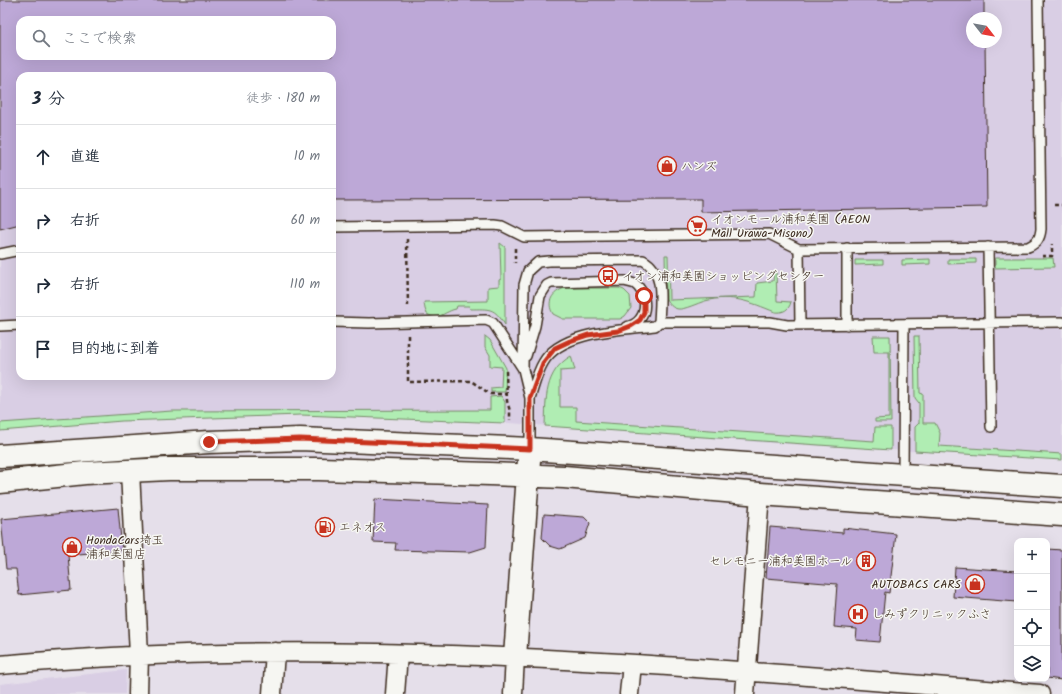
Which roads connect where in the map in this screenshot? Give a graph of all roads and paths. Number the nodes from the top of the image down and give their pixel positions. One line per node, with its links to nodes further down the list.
1 (1038, 0): 8 (lane)
2 (336, 227): 10 (lane)
3 (407, 236): 4 (path); 5 (path); 16 (path)
4 (412, 236)
5 (401, 237)
6 (1052, 241): 13 (path)
7 (511, 245): 14 (path)
8 (988, 247): 9 (lane); 19 (lane)
9 (847, 248): 10 (lane); 20 (lane)
10 (799, 249): 23 (lane)
11 (16, 251): 12 (lane)
12 (0, 254)
13 (1036, 256)
14 (516, 265)
15 (336, 322): 16 (lane)
16 (413, 322): 27 (lane); 28 (path)
17 (660, 322): 23 (lane); 25 (lane); 27 (lane)
18 (1062, 322): 19 (lane)
19 (988, 323): 21 (lane); 31 (lane)
20 (847, 324): 21 (lane); 23 (lane)
21 (904, 324): 35 (lane)
22 (16, 325): 24 (lane)
23 (800, 325)
24 (0, 326)
25 (618, 331): 27 (lane); 29 (lane)
26 (506, 368): 28 (path)
27 (522, 369): 29 (lane)
28 (507, 394): 30 (path)
29 (530, 398): 32 (lane)
30 (510, 420)
31 (990, 427)
32 (530, 449): 33 (street); 35 (street); 36 (street)
33 (0, 456)
34 (130, 471): 36 (street); 37 (street); 43 (street)
35 (903, 474): 38 (street)
36 (528, 476): 39 (street); 44 (street)
37 (0, 482)
38 (1062, 486)
39 (760, 494): 40 (street); 47 (street)
40 (1062, 515)
41 (275, 652): 42 (street); 43 (street); 51 (street)
42 (398, 654): 44 (street); 52 (street)
43 (139, 655): 46 (street); 50 (street)
44 (516, 657): 45 (street); 53 (street)
45 (632, 664): 47 (street); 54 (street)
46 (0, 665)
47 (746, 672): 48 (street); 55 (street)
48 (881, 688): 49 (street)
49 (984, 692): 56 (street)
50 (138, 694)
51 (272, 694)
52 (395, 694)
53 (513, 694)
54 (630, 694)
55 (745, 694)
56 (1040, 694)

